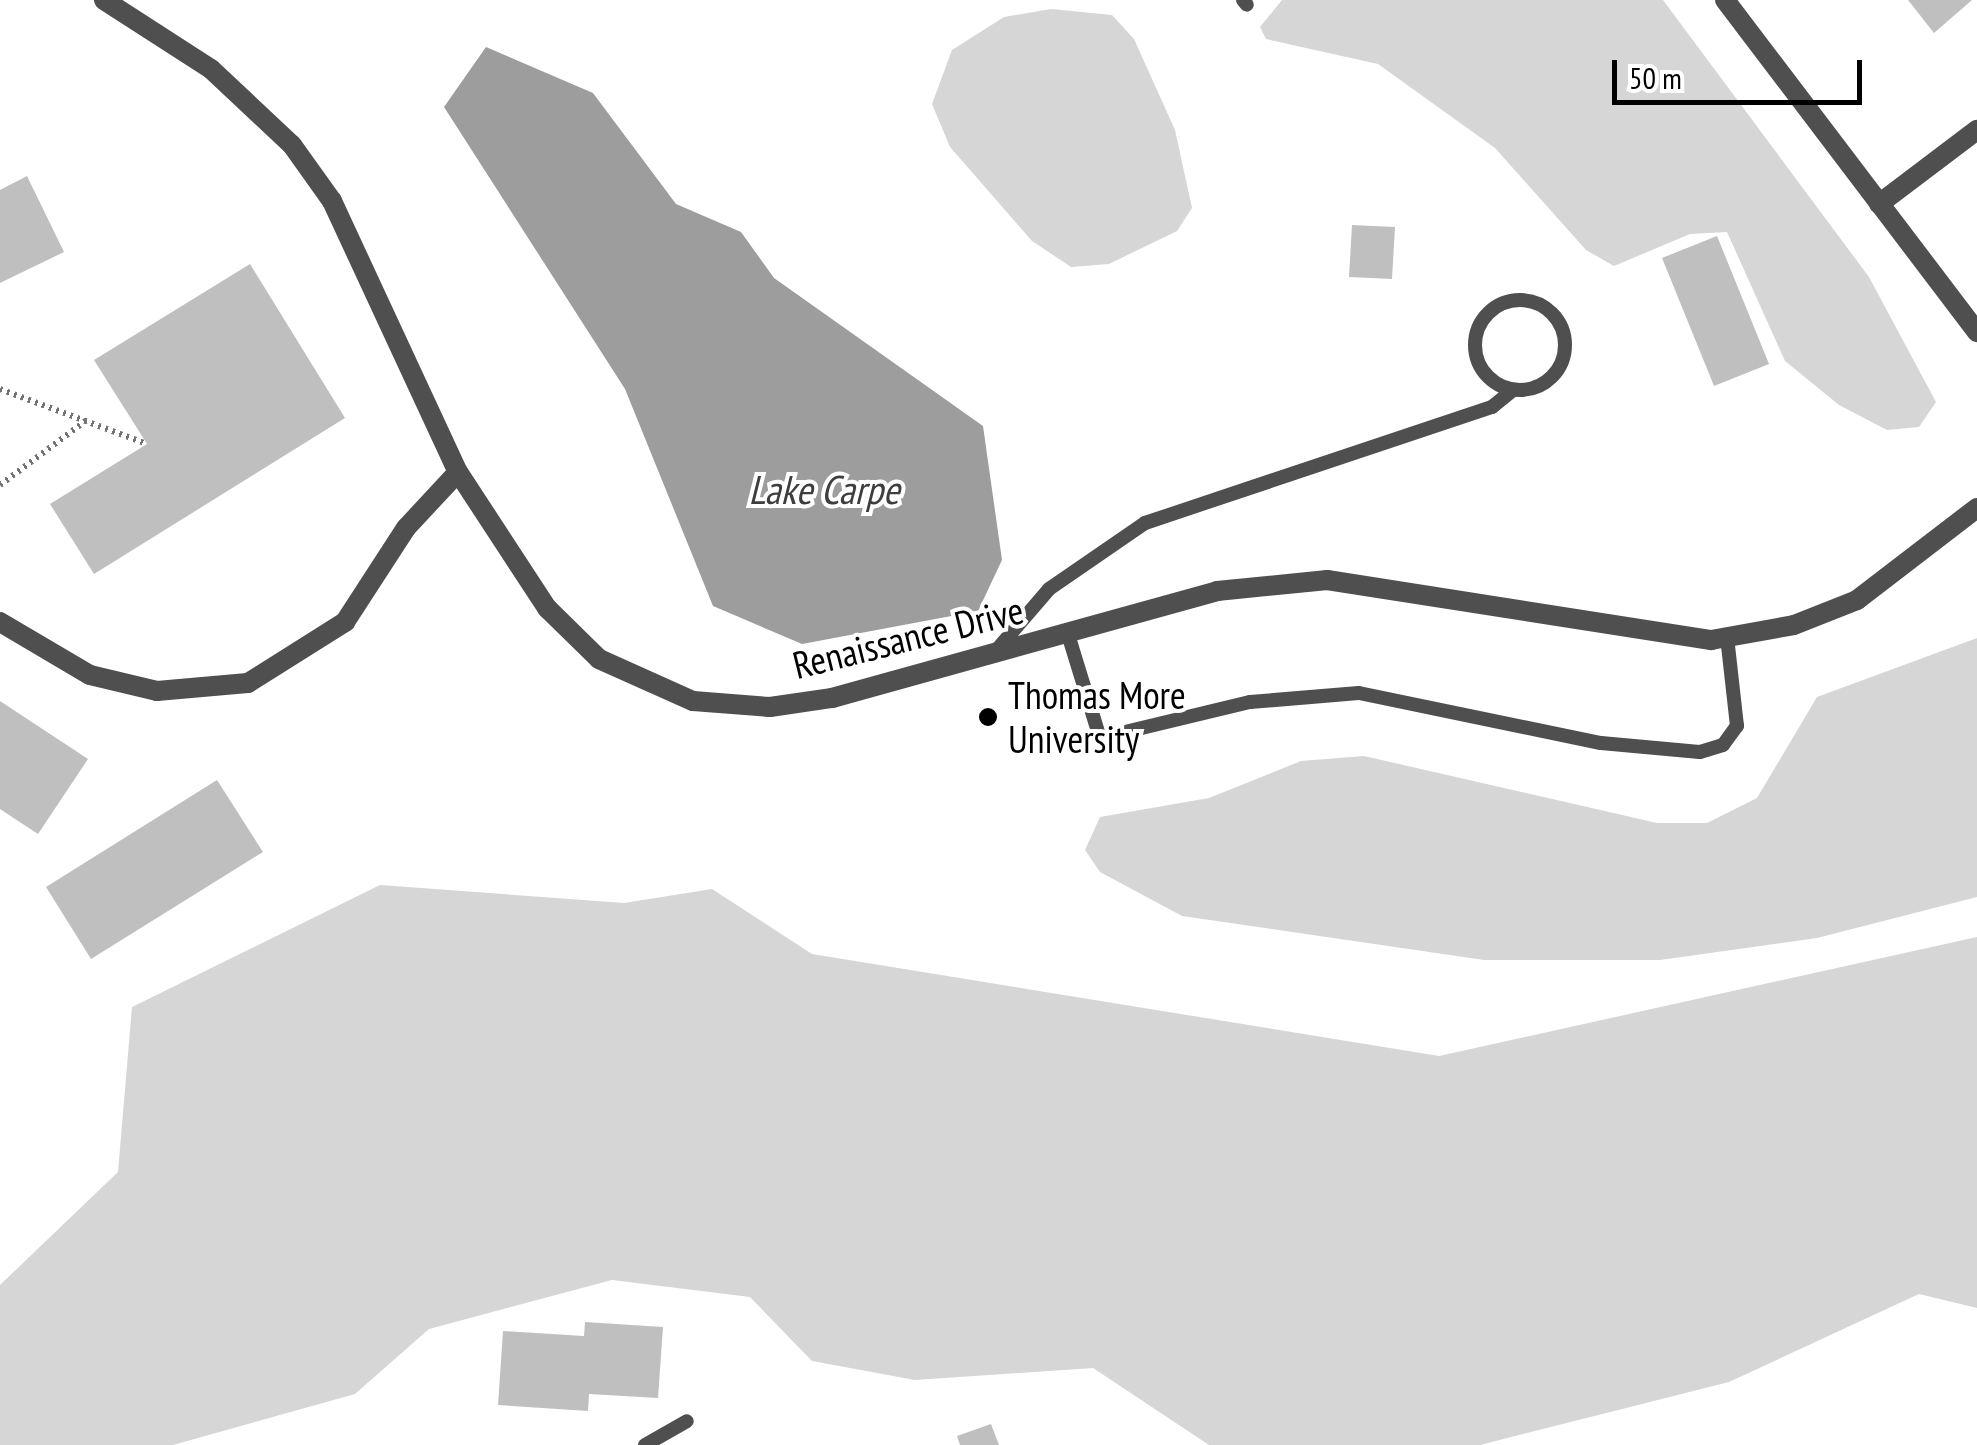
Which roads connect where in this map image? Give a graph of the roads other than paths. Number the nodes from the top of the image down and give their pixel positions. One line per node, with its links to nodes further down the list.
1 (104, 0): 7 (street, Renaissance Drive)
2 (1726, 0): 4 (street)
3 (1977, 130): 4 (street)
4 (1879, 204): 5 (street)
5 (1977, 332)
6 (1513, 390): 6 (lane); 12 (lane)
7 (458, 472): 9 (street); 12 (street, Renaissance Drive)
8 (1977, 508): 11 (street, Renaissance Drive)
9 (0, 622)
10 (1067, 631): 11 (street, Renaissance Drive); 11 (lane); 12 (street, Renaissance Drive)
11 (1727, 638)
12 (994, 654)
13 (687, 1421): 14 (lane)
14 (644, 1445)

